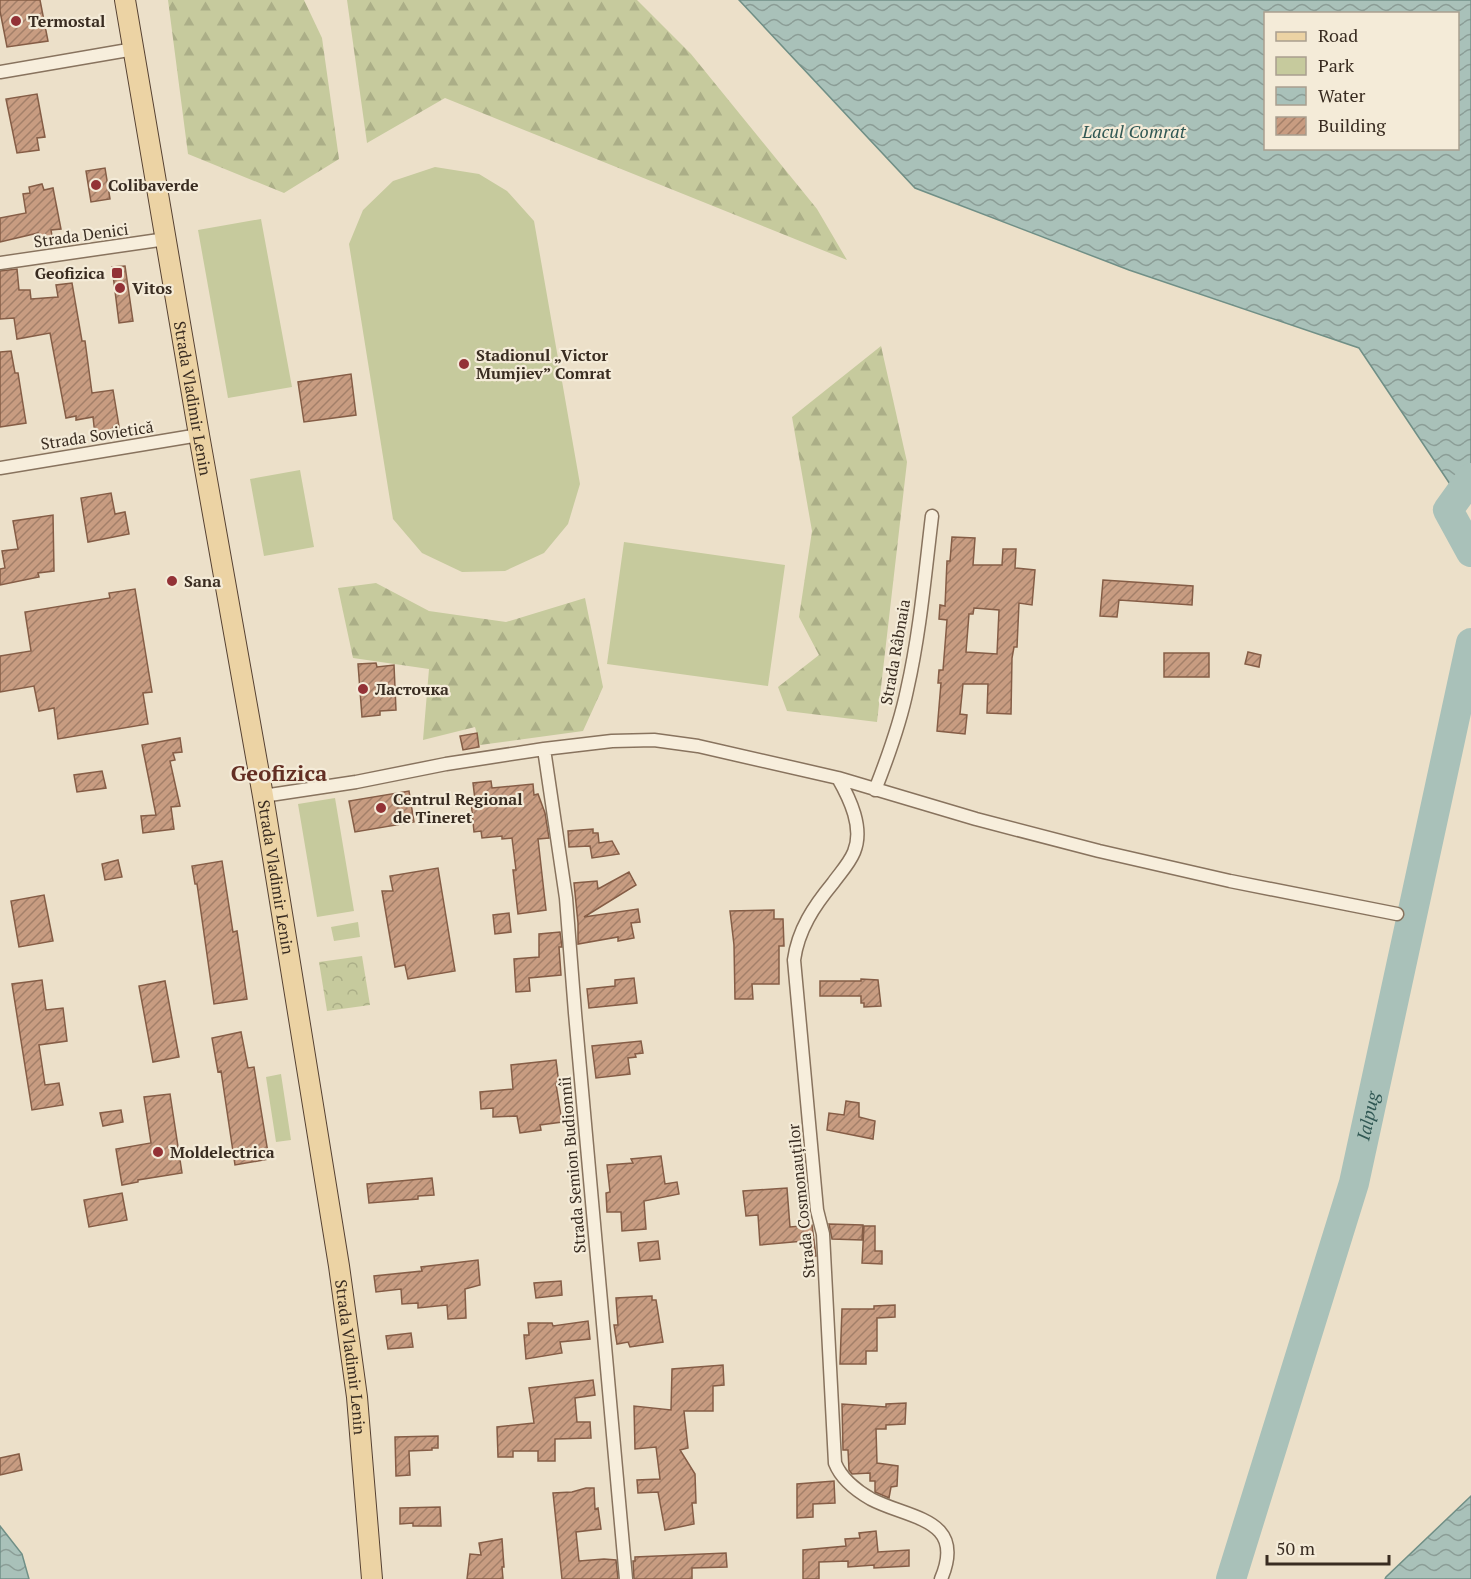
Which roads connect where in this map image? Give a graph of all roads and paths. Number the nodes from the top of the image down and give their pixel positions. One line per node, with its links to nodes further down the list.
1 (125, 0): 2 (main road, Strada Vladimir Lenin)
2 (134, 49): 3 (street); 4 (main road, Strada Vladimir Lenin)
3 (0, 72)
4 (166, 239): 5 (street, Strada Denici); 6 (main road, Strada Vladimir Lenin)
5 (0, 263)
6 (199, 435): 7 (street, Strada Sovietică); 12 (main road, Strada Vladimir Lenin)
7 (0, 468)
8 (932, 516): 11 (street, Strada Râbnaia)
9 (544, 749): 10 (street); 12 (street); 15 (street, Strada Semion Budionnîi)
10 (838, 778): 11 (street); 16 (street, Strada Cosmonauților)
11 (875, 790): 13 (street)
12 (263, 796): 14 (main road, Strada Vladimir Lenin)
13 (1397, 914)
14 (372, 1579)
15 (626, 1579)
16 (941, 1579)

